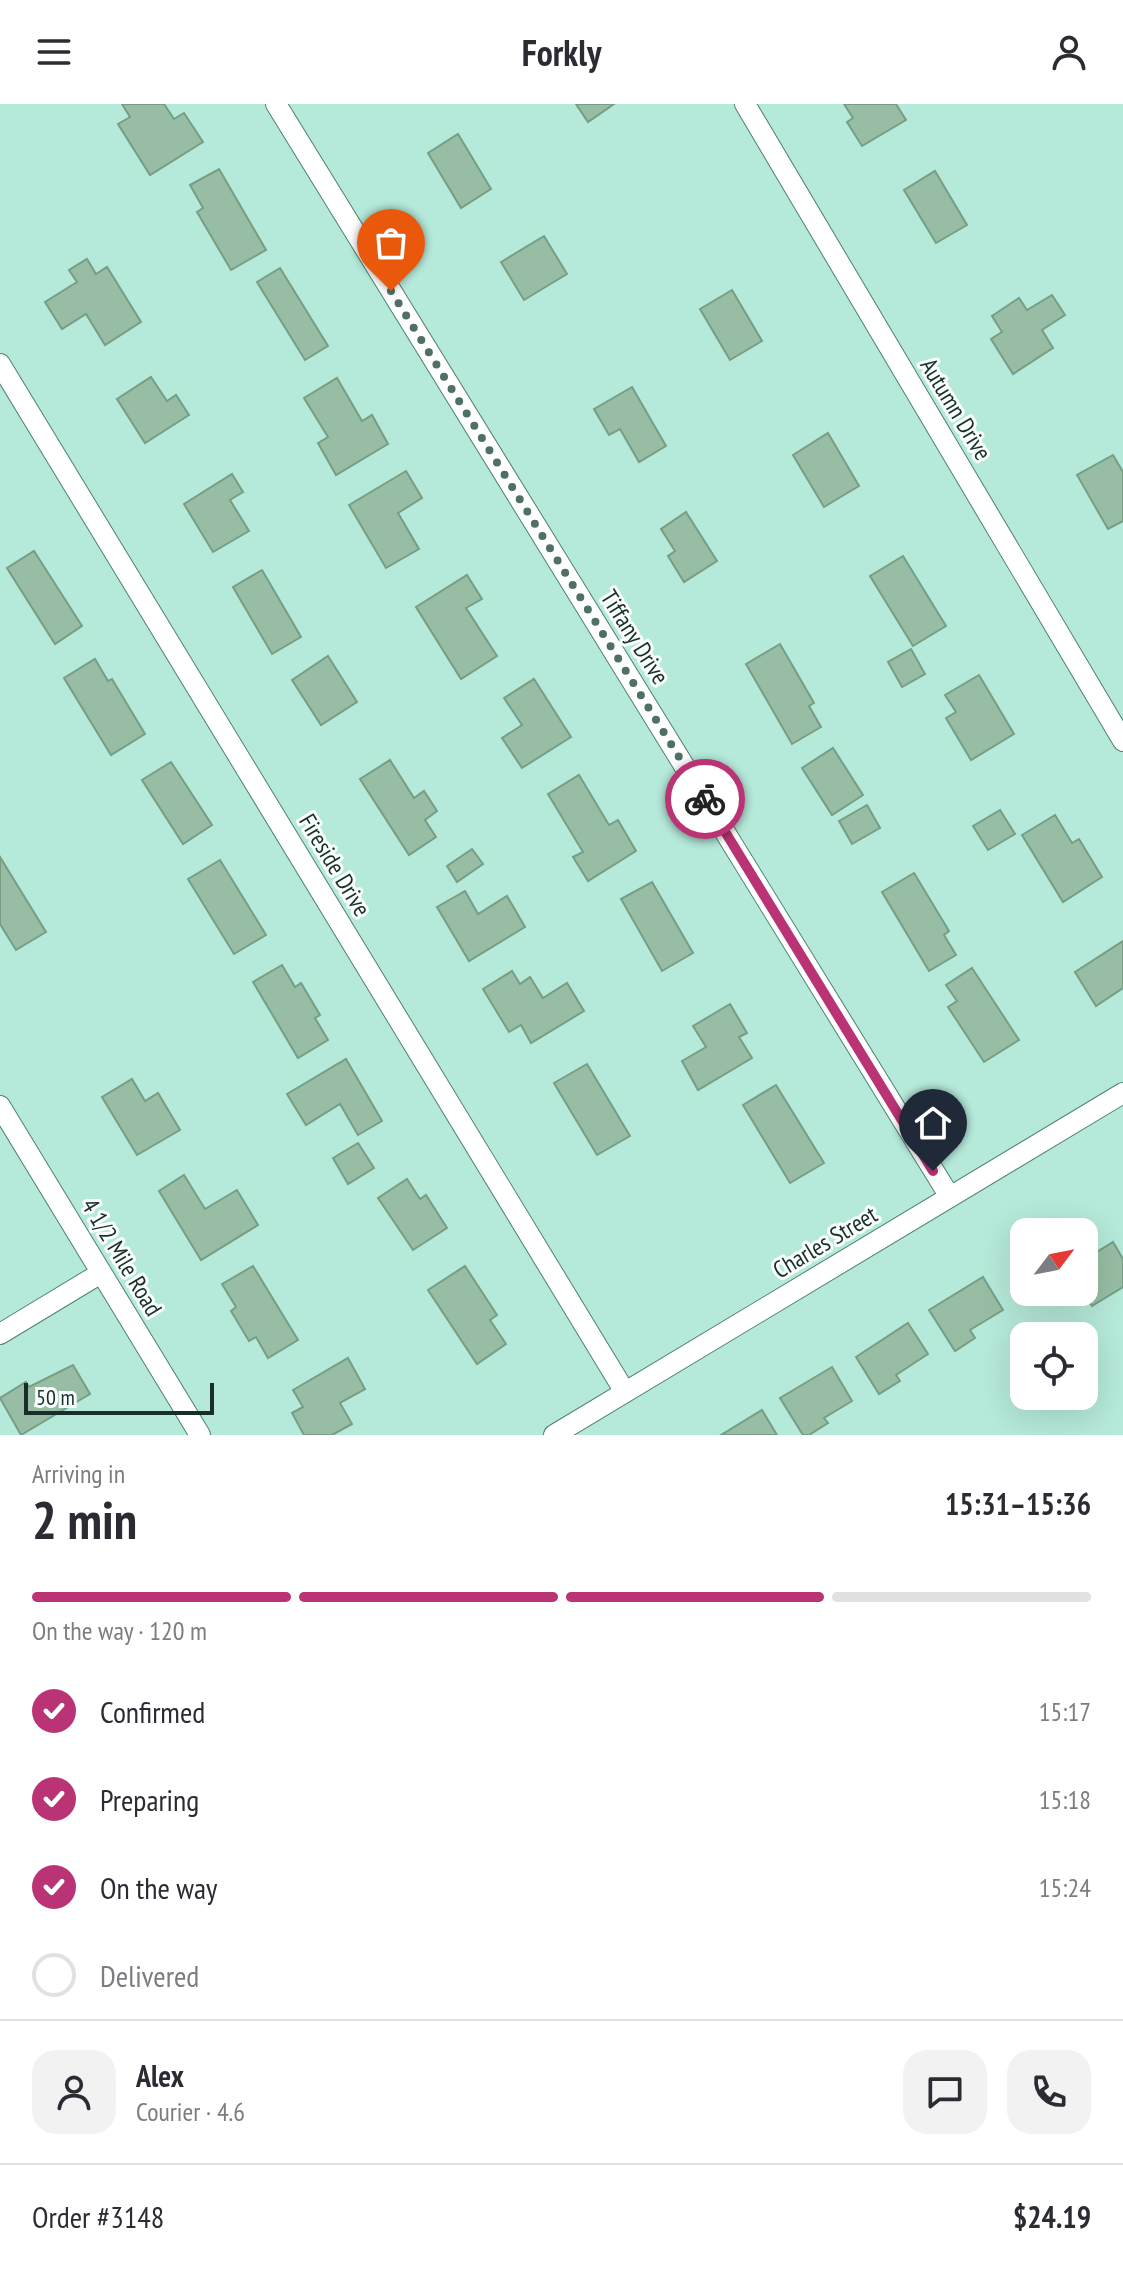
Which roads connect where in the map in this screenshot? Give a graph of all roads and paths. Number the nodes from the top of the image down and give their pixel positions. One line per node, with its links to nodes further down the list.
1 (276, 104): 7 (street, Tiffany Drive)
2 (745, 104): 4 (street, Autumn Drive)
3 (0, 364): 10 (street, Fireside Drive)
4 (1123, 741)
5 (1123, 1093): 7 (street, Charles Street)
6 (0, 1106): 8 (street, 4 1/2 Mile Road)
7 (950, 1197): 10 (street, Charles Street)
8 (101, 1273): 9 (street); 11 (street, 4 1/2 Mile Road)
9 (0, 1334)
10 (625, 1392): 12 (street, Charles Street)
11 (200, 1435)
12 (554, 1435)

